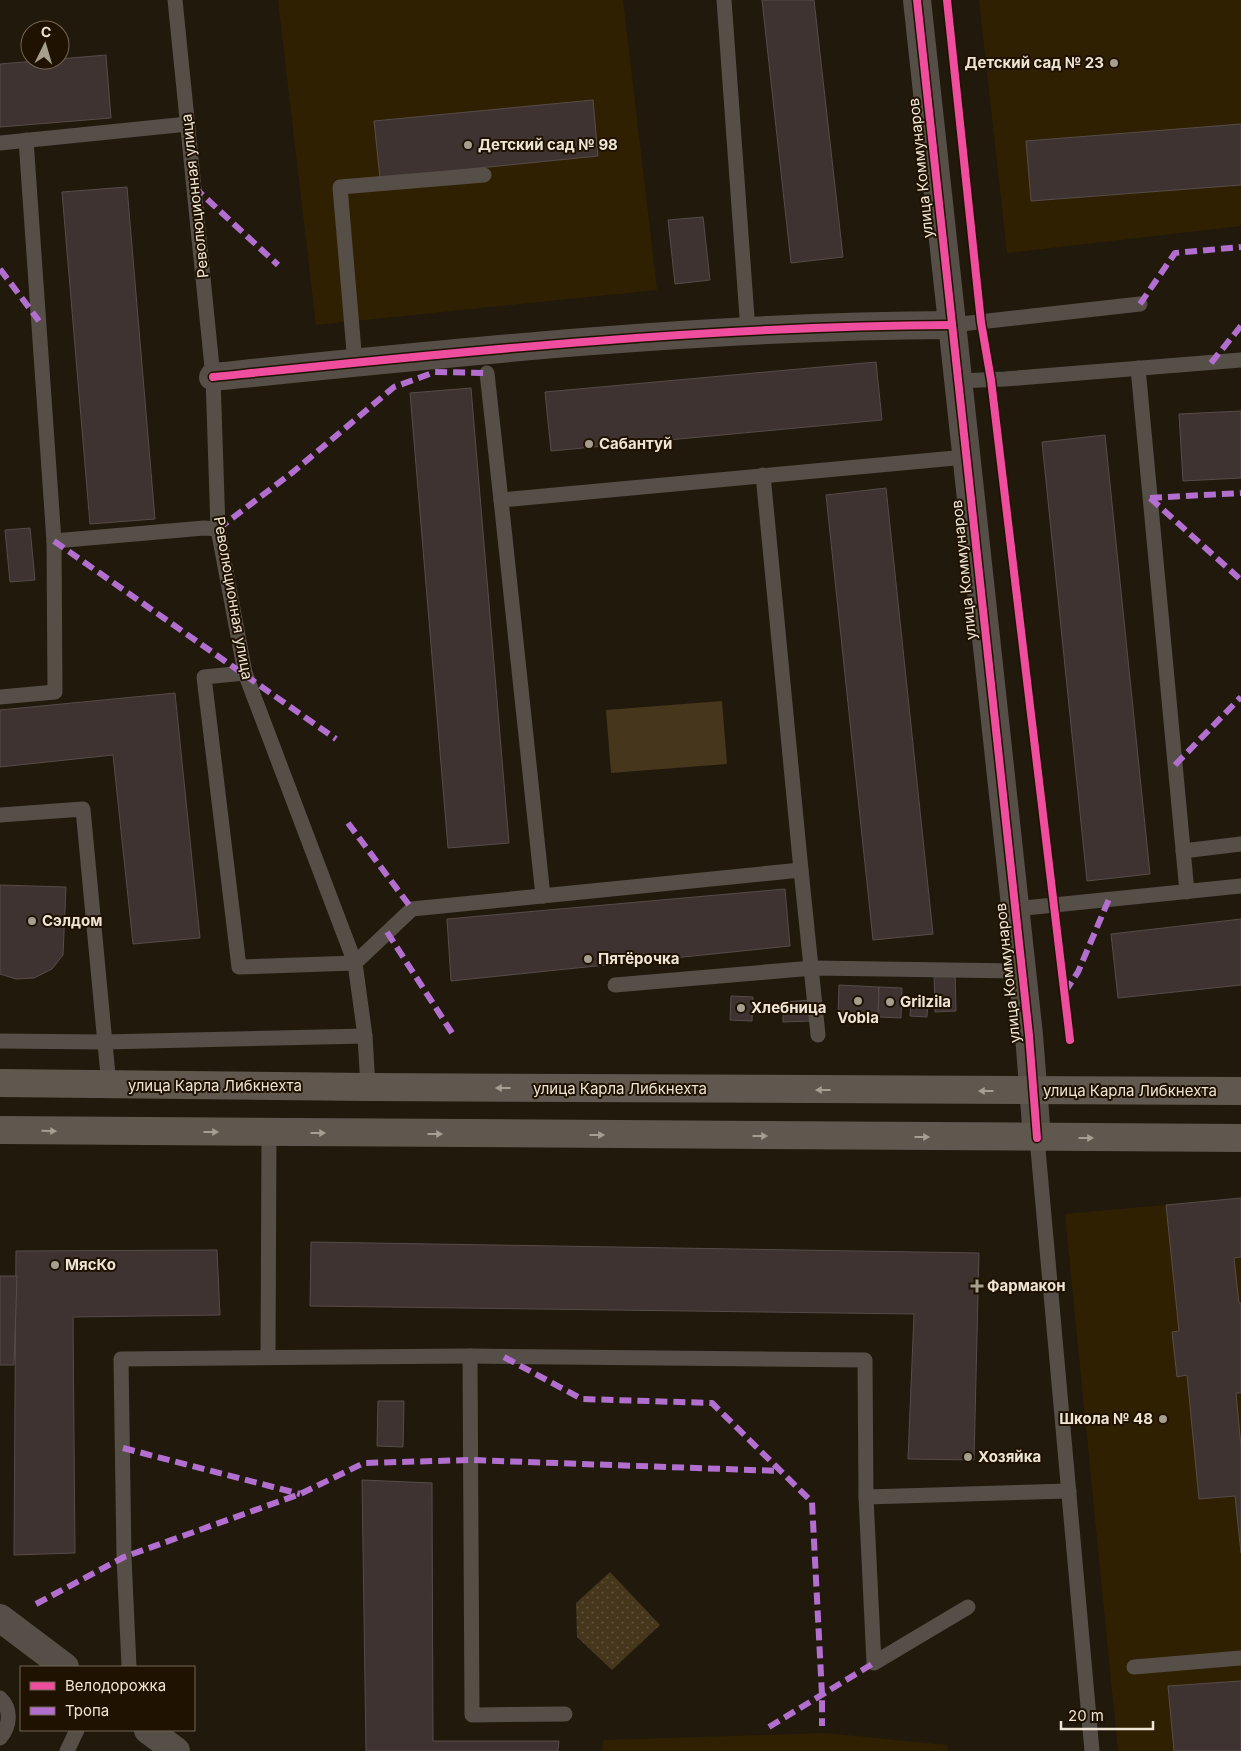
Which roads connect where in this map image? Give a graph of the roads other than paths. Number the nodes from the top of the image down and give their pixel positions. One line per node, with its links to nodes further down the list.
1 (176, 0): 4 (lane, Революционная улица)
2 (724, 0): 10 (lane)
3 (917, 0): 9 (street, улица Коммунаров)
4 (188, 124): 5 (lane); 15 (lane, Революционная улица)
5 (26, 140): 6 (lane); 21 (lane)
6 (0, 143)
7 (484, 175): 12 (lane)
8 (1140, 304): 9 (lane)
9 (952, 325): 10 (street); 16 (street, улица Коммунаров)
10 (748, 331): 12 (street)
11 (1241, 360): 13 (lane)
12 (355, 363): 15 (street)
13 (1138, 368): 16 (lane); 26 (lane)
14 (487, 373): 19 (lane)
15 (214, 377): 20 (lane, Революционная улица)
16 (958, 381): 17 (street, улица Коммунаров)
17 (966, 457): 18 (lane); 31 (street, улица Коммунаров)
18 (763, 475): 19 (lane); 27 (lane)
19 (501, 500): 30 (lane)
20 (218, 529): 21 (lane); 22 (lane, Революционная улица)
21 (54, 541): 23 (lane)
22 (245, 674): 32 (lane, Революционная улица); 32 (lane)
23 (0, 697)
24 (0, 815): 39 (lane)
25 (1241, 844): 26 (lane)
26 (1183, 851): 29 (lane)
27 (801, 870): 30 (lane); 33 (lane)
28 (1241, 886): 29 (lane)
29 (1187, 892): 31 (lane)
30 (543, 896): 32 (lane)
31 (1015, 909): 34 (street, улица Коммунаров)
32 (355, 963): 37 (lane, Революционная улица)
33 (813, 968): 34 (lane); 35 (lane); 36 (lane)
34 (1021, 971): 43 (street, улица Коммунаров)
35 (615, 985)
36 (818, 1035)
37 (365, 1036): 39 (lane); 42 (lane, Революционная улица)
38 (0, 1041): 39 (lane)
39 (104, 1042): 41 (lane)
40 (0, 1083): 41 (main road, улица Карла Либкнехта)
41 (109, 1086): 42 (main road, улица Карла Либкнехта)
42 (368, 1088): 43 (main road, улица Карла Либкнехта, one-way to 42)
43 (1034, 1092): 44 (main road, улица Карла Либкнехта); 47 (street, улица Коммунаров)
44 (1241, 1092)
45 (0, 1130): 46 (main road, one-way to 46)
46 (269, 1133): 47 (main road, one-way to 47); 50 (lane)
47 (1037, 1138): 48 (main road, one-way to 48); 51 (lane)
48 (1241, 1138)
49 (470, 1356): 50 (lane); 52 (lane); 60 (lane)
50 (268, 1357): 57 (lane)
51 (1069, 1491): 52 (lane); 66 (lane)
52 (866, 1497): 53 (lane)
53 (968, 1607)
54 (0, 1618): 56 (street)
55 (1241, 1658): 58 (lane)
56 (64, 1666)
57 (130, 1666)
58 (1134, 1667)
59 (0, 1698): 63 (lane)
60 (565, 1714)
61 (77, 1731): 64 (lane)
62 (149, 1731): 65 (street)
63 (0, 1738)
64 (67, 1751)
65 (176, 1751)
66 (1092, 1751)

